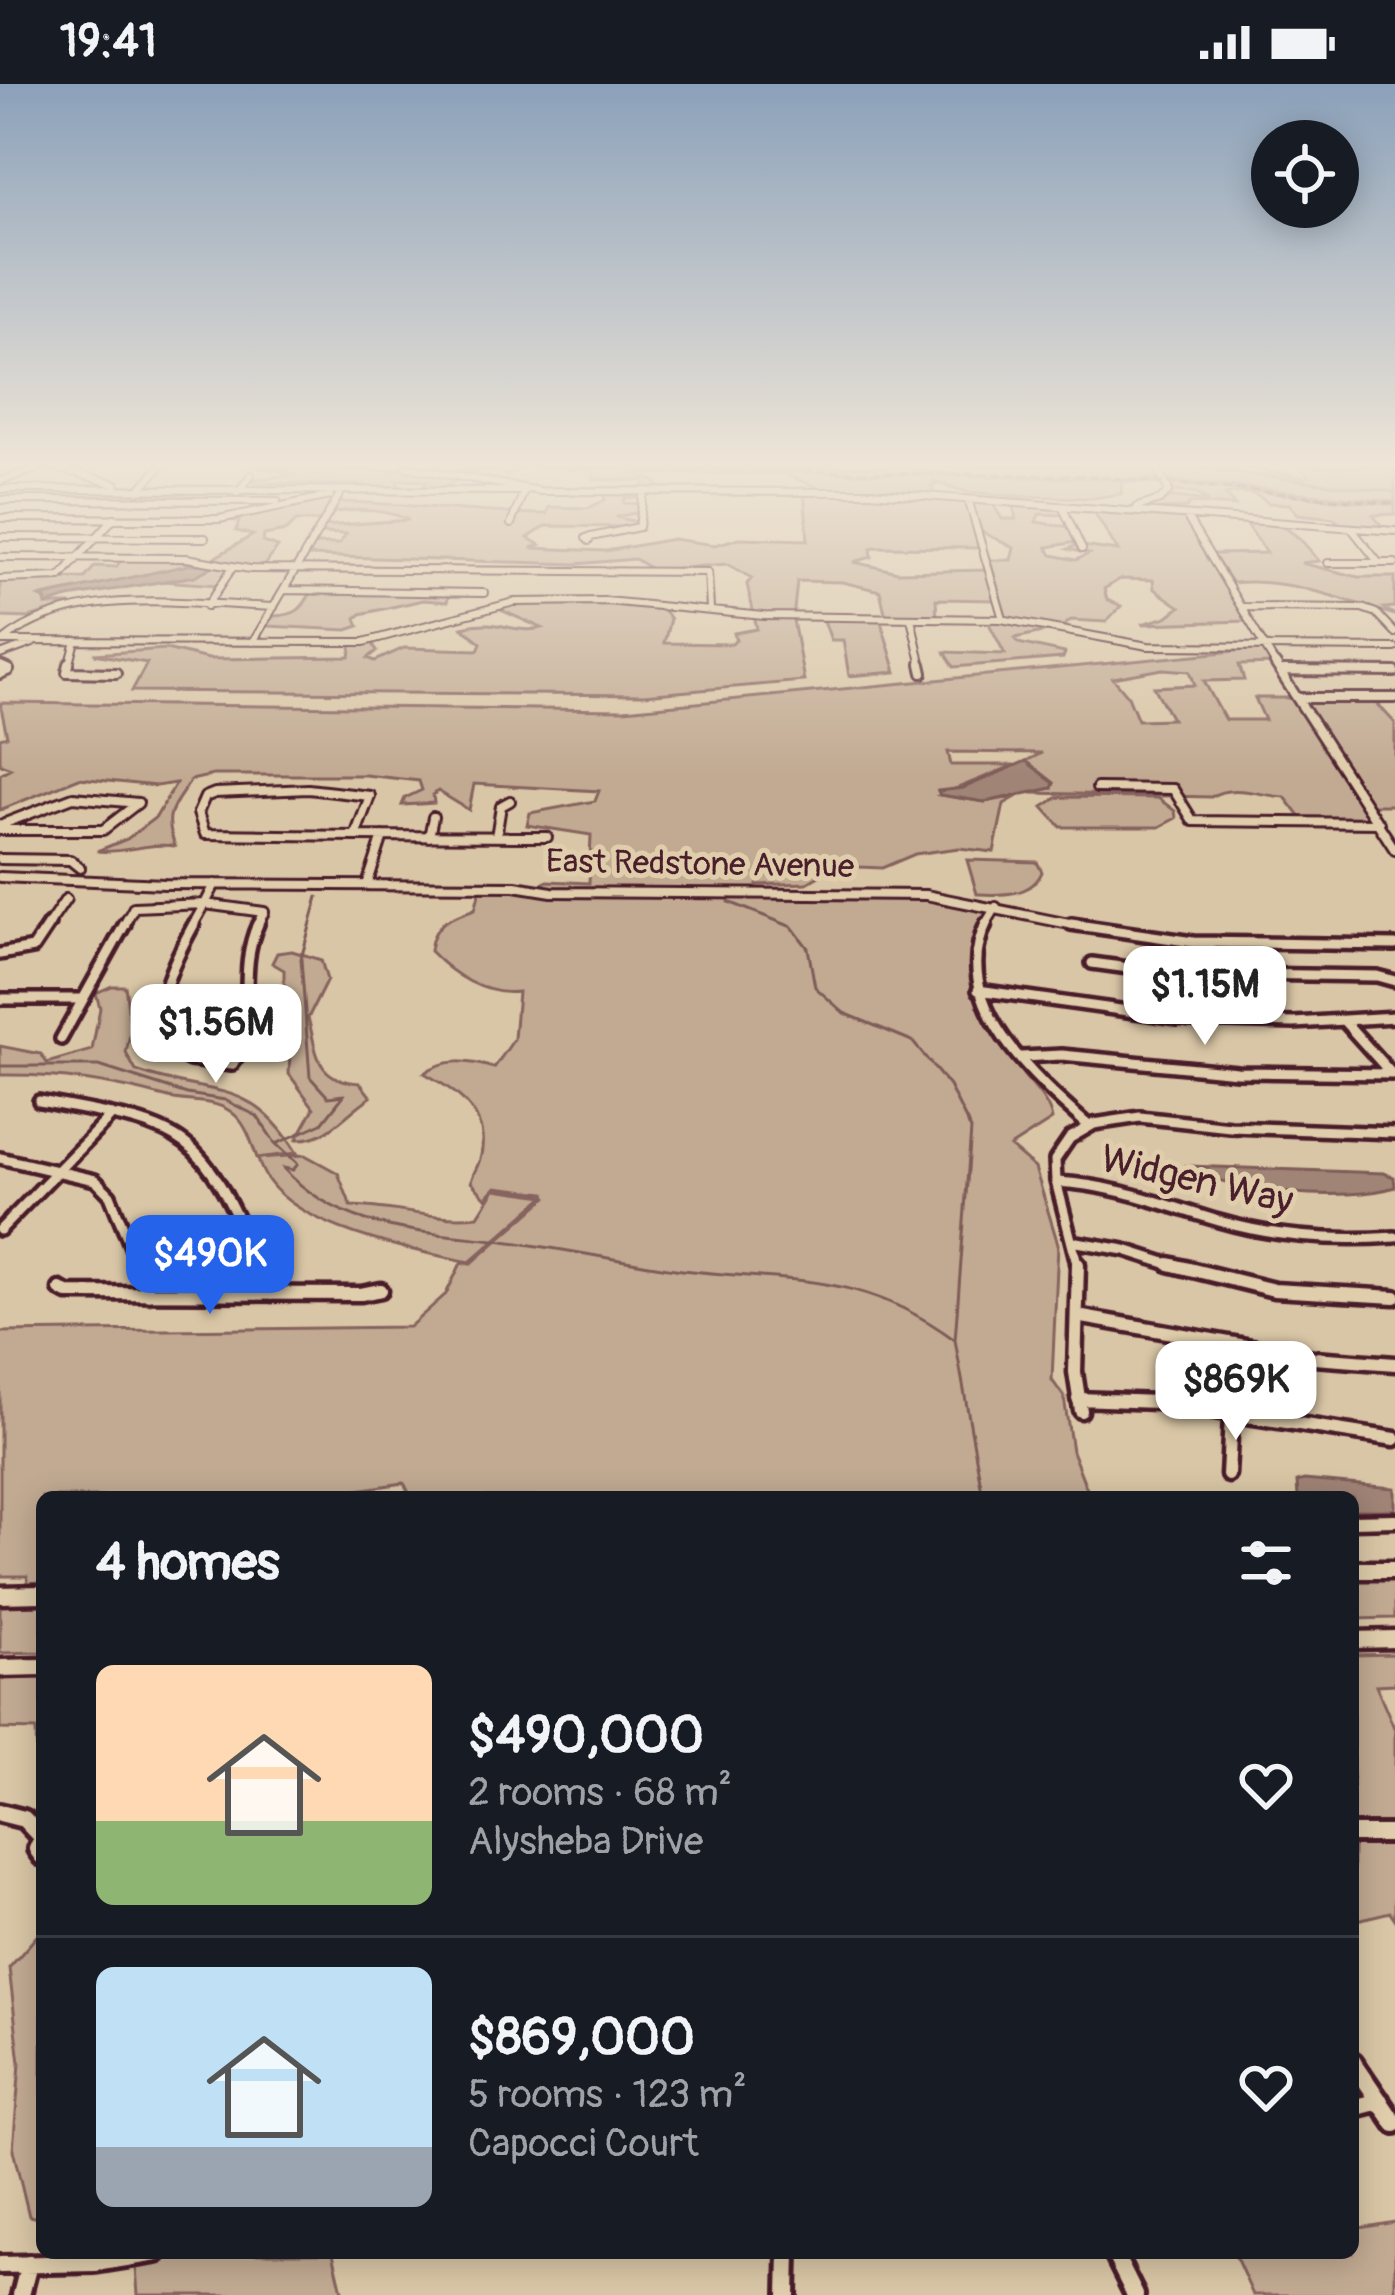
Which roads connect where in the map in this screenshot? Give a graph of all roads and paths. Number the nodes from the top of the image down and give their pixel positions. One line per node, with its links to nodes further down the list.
1 (65, 570): 9 (street)
2 (231, 570): 14 (street)
3 (295, 570): 10 (street)
4 (492, 570): 11 (street)
5 (504, 570): 8 (street)
6 (988, 570): 21 (street)
7 (1220, 570): 16 (street)
8 (628, 572): 13 (street); 18 (street)
9 (0, 578)
10 (284, 590): 11 (street); 15 (street)
11 (484, 592): 19 (street)
12 (1278, 594): 17 (street)
13 (624, 601): 18 (street); 19 (street)
14 (207, 606): 15 (street); 23 (street)
15 (274, 607): 26 (street)
16 (1243, 607): 17 (street); 27 (street)
17 (1287, 607): 22 (street)
18 (710, 610): 20 (street)
19 (477, 612): 26 (street)
20 (911, 618): 21 (street); 33 (street)
21 (1003, 620): 27 (street)
22 (1395, 633)
23 (2, 640): 24 (street)
24 (36, 641): 25 (street); 29 (street)
25 (76, 641): 26 (street); 32 (street)
26 (254, 642)
27 (1268, 647): 28 (street); 30 (street)
28 (1395, 648)
29 (0, 655)
30 (1284, 671): 31 (street); 34 (street)
31 (1395, 671)
32 (116, 673)
33 (923, 673)
34 (1300, 698): 35 (street); 41 (street)
35 (1395, 698)
36 (1097, 788): 41 (street)
37 (290, 789): 39 (street); 43 (street); 43 (street)
38 (511, 801): 46 (street)
39 (285, 804)
40 (434, 817): 45 (street)
41 (1379, 823): 48 (street)
42 (0, 828): 42 (street)
43 (356, 836): 44 (street)
44 (383, 836): 45 (street); 53 (street)
45 (429, 836): 46 (street)
46 (496, 837): 47 (street)
47 (547, 837)
48 (1395, 850)
49 (0, 860): 50 (street)
50 (80, 868)
51 (0, 877): 52 (street, East Redstone Avenue)
52 (215, 884): 53 (street, East Redstone Avenue); 55 (street)
53 (367, 885): 56 (street, East Redstone Avenue)
54 (66, 899): 60 (street)
55 (204, 906): 55 (street); 66 (street)
56 (995, 907): 57 (street, East Redstone Avenue); 58 (street)
57 (1009, 911): 58 (street); 59 (street, East Redstone Avenue)
58 (985, 929): 64 (street)
59 (1395, 945)
60 (0, 954)
61 (1092, 963): 62 (street)
62 (1166, 973): 63 (street); 68 (street)
63 (1395, 980)
64 (978, 990): 68 (street); 71 (street)
65 (0, 999): 66 (street)
66 (82, 999): 70 (street)
67 (1395, 1017): 69 (street)
68 (1177, 1019): 69 (street)
69 (1345, 1022): 72 (street)
70 (62, 1039)
71 (1021, 1057): 72 (street); 75 (street)
72 (1393, 1077)
73 (39, 1101): 74 (street)
74 (112, 1115): 78 (street); 86 (street)
75 (1089, 1126): 76 (street); 79 (street)
76 (1395, 1133)
77 (0, 1159): 78 (street)
78 (58, 1170): 80 (street); 85 (street)
79 (1057, 1182): 81 (street, Widgen Way); 82 (street)
80 (0, 1230)
81 (1395, 1238)
82 (1077, 1242): 87 (street); 88 (street)
83 (60, 1289): 85 (street)
84 (381, 1290): 86 (street)
85 (149, 1294): 86 (street)
86 (271, 1294)
87 (1395, 1298)
88 (1077, 1316): 89 (street); 90 (street)
89 (1395, 1364)
90 (1231, 1417): 91 (street); 92 (street)
91 (1395, 1439)
92 (1228, 1475)
93 (1395, 1520): 94 (street)
94 (1359, 1521)
95 (1359, 1570): 96 (highway)
96 (1395, 1570)
97 (36, 1594): 98 (highway)
98 (0, 1595)
99 (1395, 1639): 100 (highway)
100 (1359, 1640)
101 (36, 1667): 102 (highway)
102 (0, 1668)
103 (0, 1813): 104 (street)
104 (36, 1832)
105 (1359, 1834): 106 (street)
106 (1395, 1834)
107 (1359, 2071): 108 (street)
108 (1380, 2102): 109 (street); 110 (street)
109 (1359, 2107)
110 (1395, 2124)
111 (70, 2259): 115 (street)
112 (137, 2259): 115 (street)
113 (788, 2259): 119 (street)
114 (1117, 2259): 120 (street)
115 (64, 2261): 117 (street)
116 (0, 2264): 117 (street)
117 (29, 2264): 118 (street)
118 (21, 2295)
119 (787, 2295)
120 (1136, 2295)

